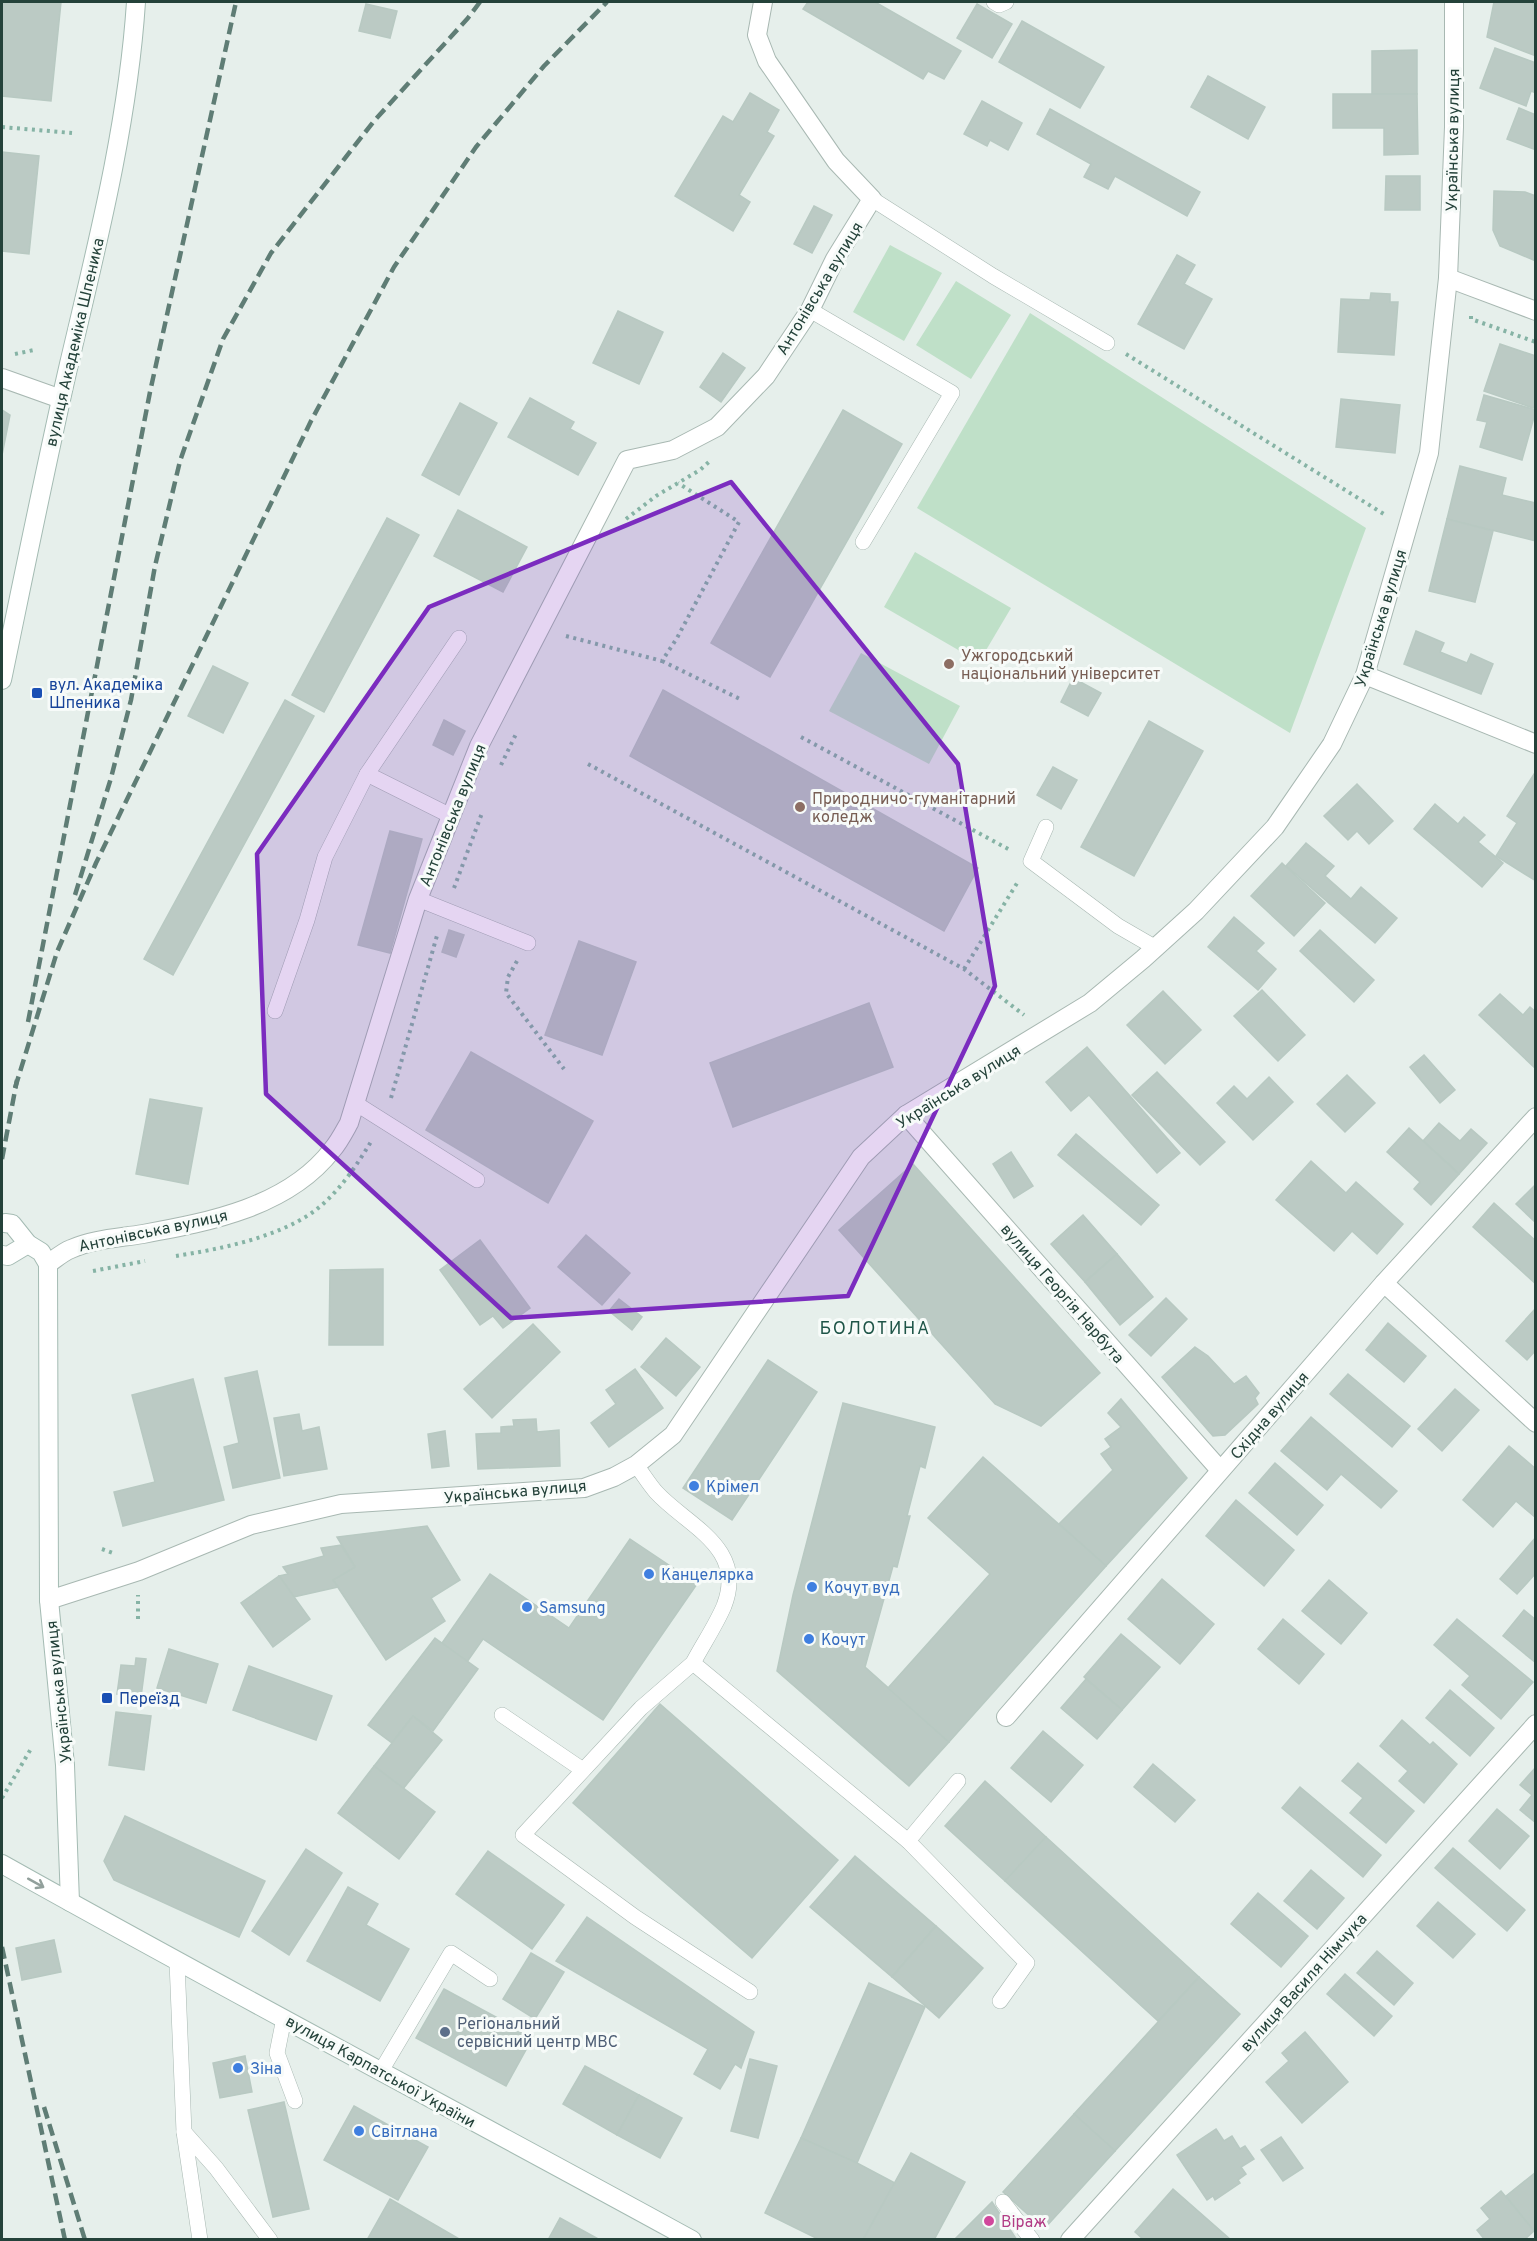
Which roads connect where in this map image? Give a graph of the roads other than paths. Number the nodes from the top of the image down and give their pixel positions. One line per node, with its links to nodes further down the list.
1 (136, 2): 12 (street, вулиця Академіка Шпеника)
2 (763, 2): 6 (street)
3 (994, 2): 4 (lane)
4 (1006, 2)
5 (1454, 2): 7 (street, Українська вулиця)
6 (872, 199): 8 (street, Антонівська вулиця); 10 (lane)
7 (1448, 278): 9 (street); 16 (street, Українська вулиця)
8 (810, 310): 13 (lane); 20 (street, Антонівська вулиця)
9 (1536, 311)
10 (1107, 343)
11 (2, 378): 12 (street)
12 (61, 399): 14 (street, вулиця Академіка Шпеника)
13 (863, 542)
14 (6, 634): 17 (street, вулиця Академіка Шпеника)
15 (459, 638): 19 (lane)
16 (1365, 675): 18 (street); 24 (street, Українська вулиця)
17 (2, 680)
18 (1536, 744)
19 (367, 774): 20 (lane); 25 (lane)
20 (451, 816): 22 (street, Антонівська вулиця)
21 (1046, 827): 24 (lane)
22 (418, 898): 23 (lane); 26 (street, Антонівська вулиця)
23 (528, 943)
24 (1156, 948): 27 (street, Українська вулиця)
25 (275, 1011)
26 (355, 1103): 29 (lane); 33 (street, Антонівська вулиця)
27 (906, 1115): 36 (street, Українська вулиця); 37 (street, вулиця Георгія Нарбута)
28 (1536, 1117): 34 (street, Східна вулиця)
29 (477, 1180)
30 (5, 1223): 31 (street)
31 (28, 1244): 32 (street); 33 (street)
32 (2, 1254)
33 (48, 1264): 38 (street)
34 (1384, 1283): 35 (street); 37 (street, Східна вулиця)
35 (1536, 1423)
36 (636, 1465): 38 (street, Українська вулиця); 39 (lane)
37 (1220, 1470): 41 (street, Східна вулиця)
38 (49, 1600): 47 (street, Українська вулиця)
39 (693, 1664): 43 (lane); 45 (lane)
40 (502, 1715): 43 (lane)
41 (1006, 1717)
42 (1536, 1724): 61 (street, вулиця Василя Німчука)
43 (584, 1770): 50 (lane)
44 (958, 1781): 45 (lane)
45 (908, 1841): 51 (lane)
46 (2, 1864): 47 (street, вулиця Карпатської України, one-way to 47)
47 (70, 1902): 48 (street, вулиця Карпатської України)
48 (177, 1962): 52 (street, вулиця Карпатської України); 55 (lane)
49 (490, 1979): 53 (lane)
50 (750, 1992)
51 (1000, 2001)
52 (284, 2018): 53 (street, вулиця Карпатської України); 54 (lane)
53 (381, 2071): 59 (street, вулиця Карпатської України)
54 (295, 2101)
55 (184, 2132): 57 (lane); 58 (lane)
56 (1003, 2202): 60 (lane)
57 (200, 2240)
58 (270, 2240)
59 (692, 2240)
60 (1032, 2240)
61 (1070, 2240)

